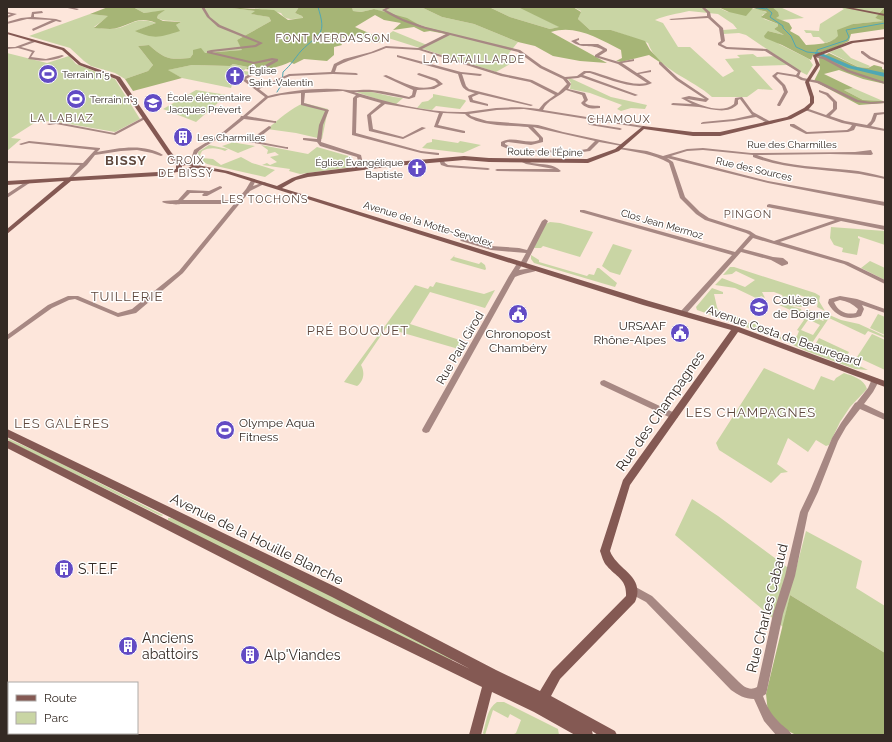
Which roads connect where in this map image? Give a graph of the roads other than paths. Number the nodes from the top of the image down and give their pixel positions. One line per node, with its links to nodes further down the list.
1 (64, 7): 6 (street)
2 (202, 7): 48 (street)
3 (391, 7): 17 (street)
4 (702, 7): 11 (street)
5 (842, 7): 9 (main road)
6 (77, 9)
7 (42, 12): 12 (street)
8 (7, 13): 10 (street)
9 (885, 15)
10 (7, 17)
11 (709, 17): 13 (street); 43 (street)
12 (32, 18): 14 (street); 15 (street)
13 (671, 19)
14 (7, 23)
15 (33, 30)
16 (7, 33): 20 (main road)
17 (449, 34): 23 (street); 44 (street)
18 (885, 38): 25 (main road)
19 (578, 39): 31 (street)
20 (34, 41): 21 (street); 75 (main road)
21 (17, 47): 22 (street); 26 (street)
22 (7, 48)
23 (419, 49): 35 (street); 56 (street)
24 (862, 52): 30 (street)
25 (816, 55): 45 (main road); 46 (street)
26 (62, 56)
27 (398, 56): 36 (street)
28 (633, 60): 31 (street)
29 (885, 60): 30 (street)
30 (877, 61): 33 (street)
31 (619, 63): 39 (street)
32 (660, 63): 65 (street)
33 (885, 64)
34 (650, 71): 39 (street)
35 (333, 73): 37 (street); 48 (street)
36 (461, 73): 40 (street); 55 (street)
37 (356, 74)
38 (419, 74): 49 (street)
39 (636, 74): 42 (street)
40 (480, 75)
41 (385, 76): 49 (street)
42 (582, 76): 44 (street); 58 (street)
43 (797, 76): 45 (street); 64 (street)
44 (564, 78): 50 (street)
45 (807, 80): 60 (street); 68 (main road)
46 (885, 83)
47 (366, 86): 51 (street)
48 (257, 89): 59 (street)
49 (415, 89): 51 (street)
50 (565, 89): 56 (street); 66 (street)
51 (372, 91): 54 (street)
52 (820, 91): 73 (street)
53 (302, 92): 54 (street); 59 (street); 96 (street)
54 (349, 92): 57 (street)
55 (478, 93): 63 (street); 67 (street)
56 (559, 94): 67 (street)
57 (359, 95): 61 (street); 104 (street)
58 (636, 95)
59 (268, 97): 74 (street)
60 (885, 102)
61 (384, 103): 69 (street); 89 (street)
62 (673, 104): 65 (street)
63 (487, 105)
64 (780, 105)
65 (700, 106): 72 (street)
66 (600, 107)
67 (541, 109): 70 (street); 76 (street)
68 (806, 109): 73 (street); 79 (main road)
69 (441, 112): 70 (street); 92 (street)
70 (466, 113): 83 (street, Rue des Sources)
71 (885, 113): 88 (street)
72 (757, 115): 78 (street); 79 (street)
73 (827, 116): 82 (street)
74 (242, 117): 77 (street); 93 (street)
75 (145, 118): 80 (street); 109 (main road)
76 (608, 120): 85 (street); 87 (street)
77 (274, 122)
78 (703, 123)
79 (771, 123): 87 (main road)
80 (49, 124)
81 (590, 124): 85 (street)
82 (854, 124): 84 (street); 88 (street)
83 (529, 125): 95 (street, Rue des Sources); 95 (street)
84 (792, 125)
85 (606, 126): 90 (street)
86 (269, 127): 97 (street)
87 (643, 127): 99 (main road, Route de l'Épine)
88 (868, 127): 91 (street)
89 (424, 128)
90 (620, 129)
91 (885, 130)
92 (463, 132)
93 (220, 136): 97 (street); 115 (street)
94 (305, 139): 96 (street)
95 (598, 140): 99 (street, Rue des Sources)
96 (319, 141): 117 (street)
97 (251, 142): 100 (street)
98 (21, 144): 101 (street)
99 (621, 147): 102 (street, Rue des Sources); 111 (main road, Route de l'Épine)
100 (286, 148)
101 (97, 152): 107 (street); 114 (street)
102 (642, 152): 108 (street, Rue des Sources); 146 (street)
103 (678, 152): 105 (street, Rue des Charmilles); 108 (street, Rue des Charmilles); 112 (street)
104 (437, 154)
105 (751, 154): 106 (street, Rue des Charmilles); 121 (street)
106 (858, 154)
107 (161, 155)
108 (667, 156): 112 (street, Rue des Sources)
109 (175, 160): 115 (main road); 116 (main road)
110 (441, 160): 111 (main road, Route de l'Épine); 117 (main road, Route de l'Épine); 118 (street)
111 (524, 160): 119 (street)
112 (678, 160): 137 (street, Rue des Sources)
113 (7, 162): 114 (street)
114 (85, 164): 123 (street)
115 (191, 165): 116 (main road); 116 (main road); 124 (main road, Avenue de la Motte-Servolex)
116 (179, 168): 123 (main road)
117 (362, 168): 129 (main road, Route de l'Épine)
118 (488, 170)
119 (497, 170)
120 (885, 175): 121 (street)
121 (876, 176): 122 (street)
122 (885, 178)
123 (69, 180): 125 (main road); 145 (main road)
124 (254, 180): 127 (main road, Avenue de la Motte-Servolex); 130 (street)
125 (29, 182): 126 (main road); 132 (street)
126 (7, 183)
127 (264, 184): 129 (main road, Avenue de la Motte-Servolex); 130 (street)
128 (220, 187): 131 (street)
129 (277, 188): 152 (main road, Avenue de la Motte-Servolex)
130 (248, 190): 135 (street)
131 (207, 192): 134 (street); 136 (street)
132 (7, 196)
133 (165, 202): 136 (street)
134 (198, 202): 135 (street); 136 (street)
135 (237, 202): 163 (street)
136 (178, 203)
137 (885, 204)
138 (769, 206): 140 (street)
139 (582, 211): 150 (street, Clos Jean Mermoz)
140 (821, 216): 141 (street); 143 (street)
141 (840, 220): 143 (street); 144 (street)
142 (544, 221): 149 (street, Rue Paul Girod)
143 (827, 224): 148 (street)
144 (885, 228)
145 (7, 232)
146 (752, 236): 148 (street); 150 (street)
147 (463, 240): 149 (street)
148 (776, 242): 155 (street)
149 (528, 252): 152 (street, Rue Paul Girod)
150 (738, 252): 151 (street, Clos Jean Mermoz); 161 (street)
151 (773, 259)
152 (521, 264): 153 (main road, Avenue de la Motte-Servolex); 154 (street, Rue Paul Girod)
153 (537, 269): 154 (street); 157 (main road, Avenue de la Motte-Servolex)
154 (512, 276): 170 (street, Rue Paul Girod)
155 (885, 282)
156 (850, 300): 158 (street); 159 (street); 159 (street)
157 (652, 305): 161 (main road, Avenue Costa de Beauregard)
158 (878, 308): 159 (street); 160 (street)
159 (861, 309)
160 (885, 311)
161 (682, 313): 162 (main road, Avenue Costa de Beauregard)
162 (736, 329): 164 (main road, Avenue Costa de Beauregard); 168 (main road, Rue des Champagnes)
163 (7, 338)
164 (876, 381): 166 (main road, Avenue Costa de Beauregard); 167 (street, Rue Charles Cabaud)
165 (604, 383): 168 (street)
166 (885, 384)
167 (858, 405): 169 (street); 175 (street, Rue Charles Cabaud)
168 (674, 416): 173 (main road, Rue des Champagnes)
169 (885, 417)
170 (426, 430)
171 (7, 433): 174 (main road, Avenue de la Houille Blanche)
172 (7, 444): 174 (main road)
173 (632, 590): 175 (street, Rue Charles Cabaud); 176 (main road)
174 (490, 679): 176 (main road); 177 (main road)
175 (757, 694): 180 (street)
176 (540, 703): 178 (main road); 179 (main road)
177 (475, 735)
178 (587, 735)
179 (611, 735)
180 (786, 735)

